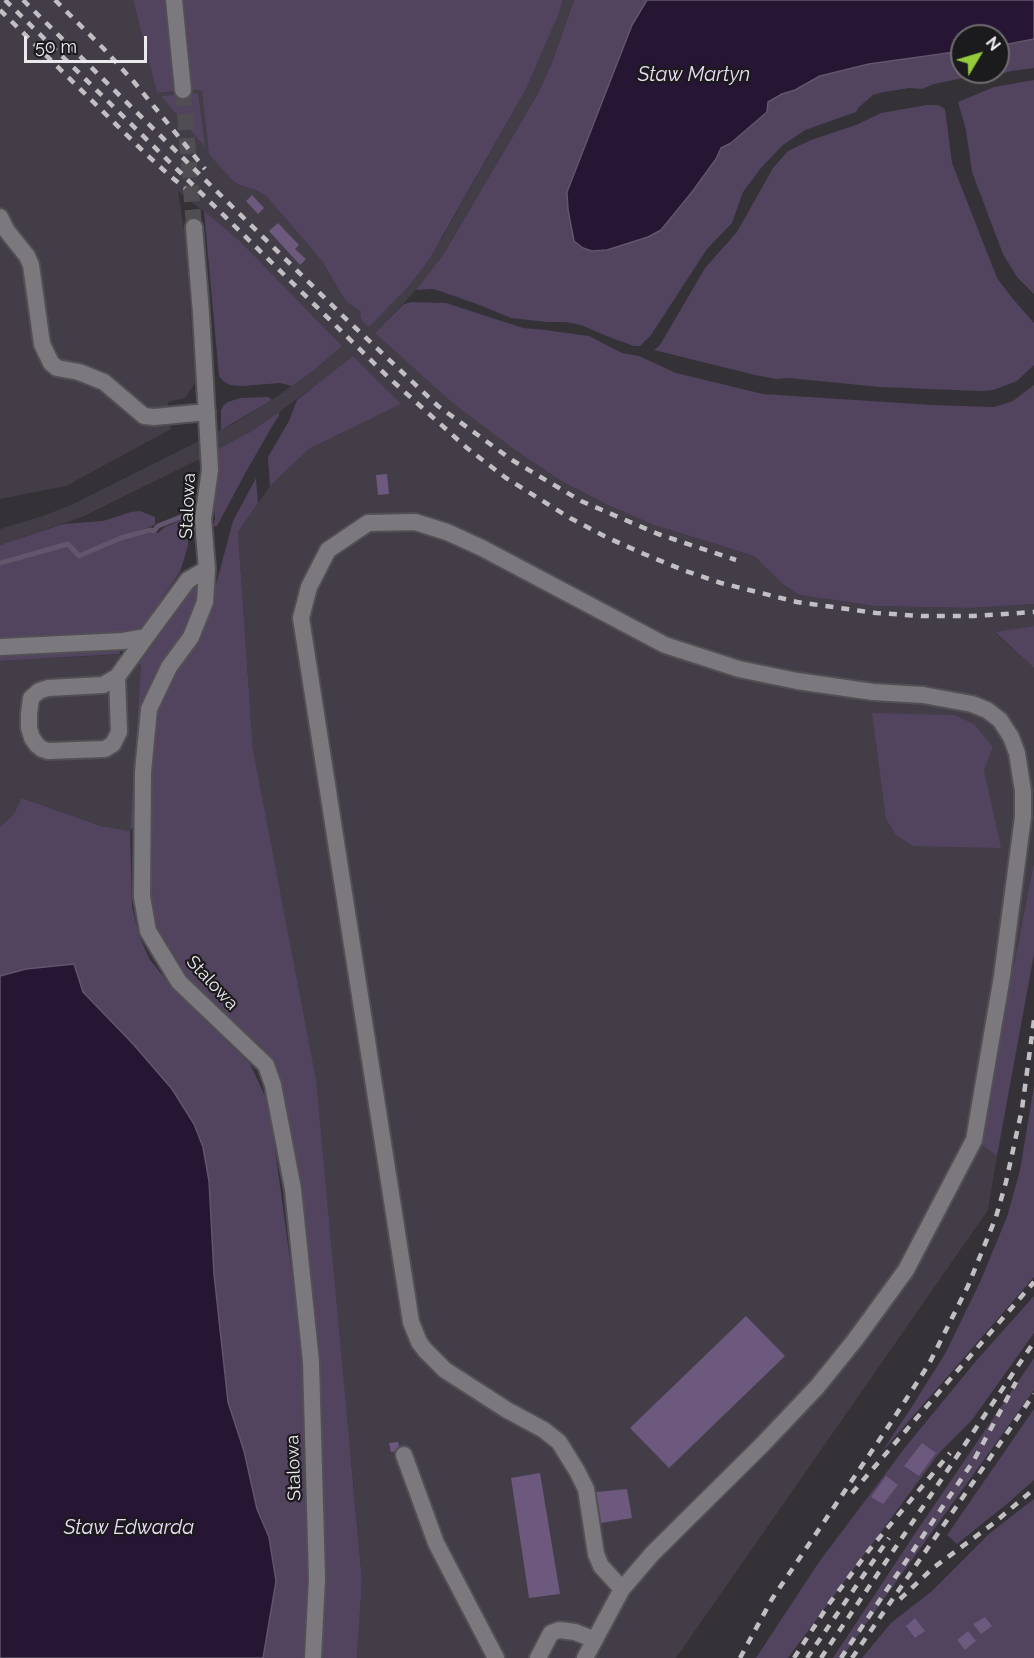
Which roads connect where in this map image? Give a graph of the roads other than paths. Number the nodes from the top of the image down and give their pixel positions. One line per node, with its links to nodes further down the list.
1 (174, 0): 2 (street)
2 (183, 90)
3 (0, 217): 5 (street)
4 (194, 227): 5 (street, Stalowa)
5 (207, 412): 6 (street, Stalowa)
6 (207, 569): 7 (street); 13 (street, Stalowa)
7 (146, 637): 8 (street); 9 (street)
8 (0, 646)
9 (117, 677): 9 (street)
10 (404, 1455): 14 (street)
11 (622, 1589): 11 (street); 12 (street)
12 (595, 1640): 15 (street); 16 (street)
13 (313, 1658)
14 (496, 1658)
15 (538, 1658)
16 (585, 1658)

